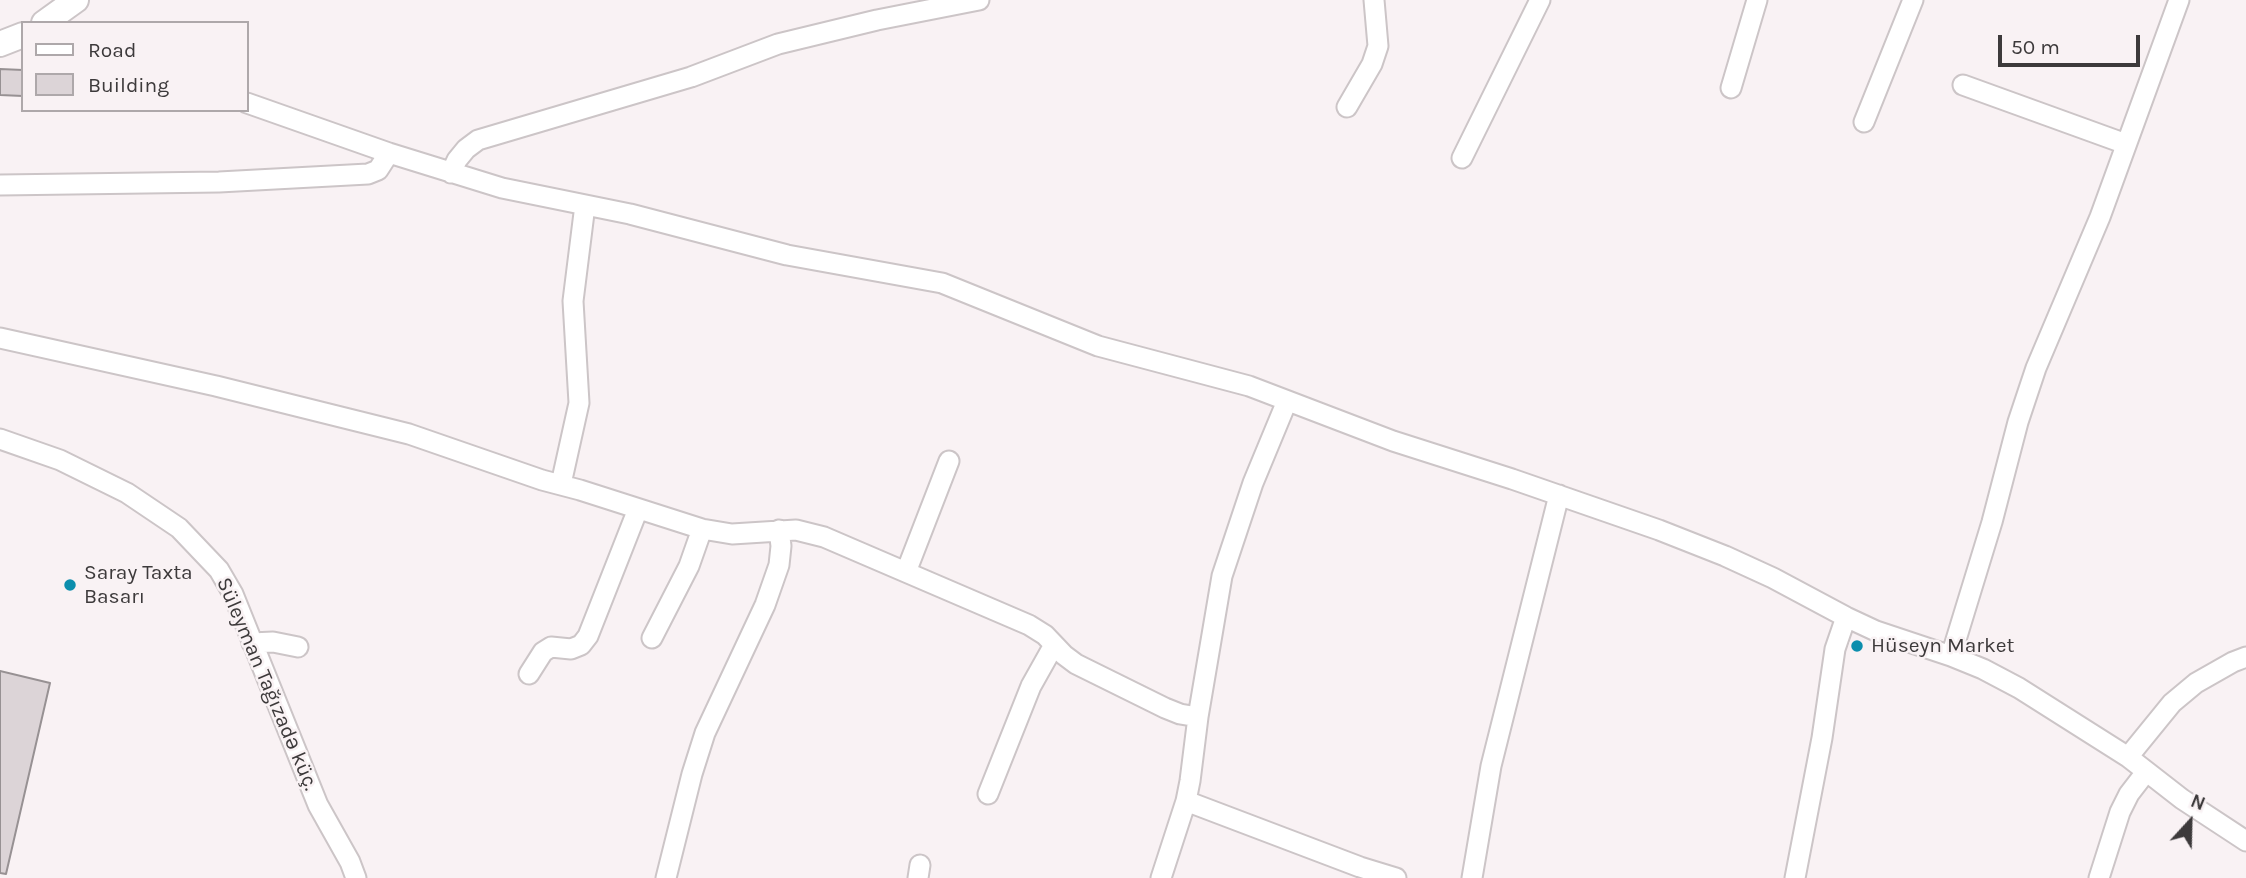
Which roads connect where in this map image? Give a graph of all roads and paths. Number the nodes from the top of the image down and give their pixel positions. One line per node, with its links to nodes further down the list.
1 (76, 0): 8 (street)
2 (979, 0): 17 (street)
3 (1374, 0): 12 (street)
4 (1541, 0): 16 (street)
5 (1757, 0): 10 (street)
6 (1913, 0): 13 (street)
7 (2179, 0): 14 (street)
8 (47, 21)
9 (1963, 85): 14 (street)
10 (1731, 88)
11 (248, 103): 15 (street)
12 (1347, 107)
13 (1864, 122)
14 (2126, 144): 35 (street)
15 (389, 153): 17 (street); 18 (street)
16 (1462, 158)
17 (450, 173): 19 (street)
18 (0, 185)
19 (585, 205): 21 (street); 24 (street)
20 (0, 338): 24 (street)
21 (1287, 401): 25 (street); 38 (street)
22 (0, 439): 32 (street, Süleyman Tağızadə küç.)
23 (949, 461): 29 (street)
24 (561, 484): 26 (street)
25 (1559, 495): 30 (street); 48 (street)
26 (638, 509): 27 (street); 37 (street)
27 (702, 529): 28 (street); 31 (street)
28 (779, 530): 29 (street); 45 (street)
29 (906, 572): 33 (street)
30 (1846, 617): 35 (street); 49 (street)
31 (652, 638)
32 (252, 643): 34 (street); 44 (street, Süleyman Tağızadə küç.)
33 (1054, 645): 38 (street); 41 (street)
34 (298, 647)
35 (1951, 656): 39 (street)
36 (2246, 657): 39 (street)
37 (529, 674)
38 (1198, 717): 42 (street)
39 (2128, 757): 40 (street)
40 (2146, 772): 43 (street); 50 (street)
41 (988, 794)
42 (1186, 801): 46 (street); 47 (street)
43 (2246, 841)
44 (356, 878)
45 (666, 878)
46 (1161, 878)
47 (1396, 878)
48 (1472, 878)
49 (1796, 878)
50 (2099, 878)

